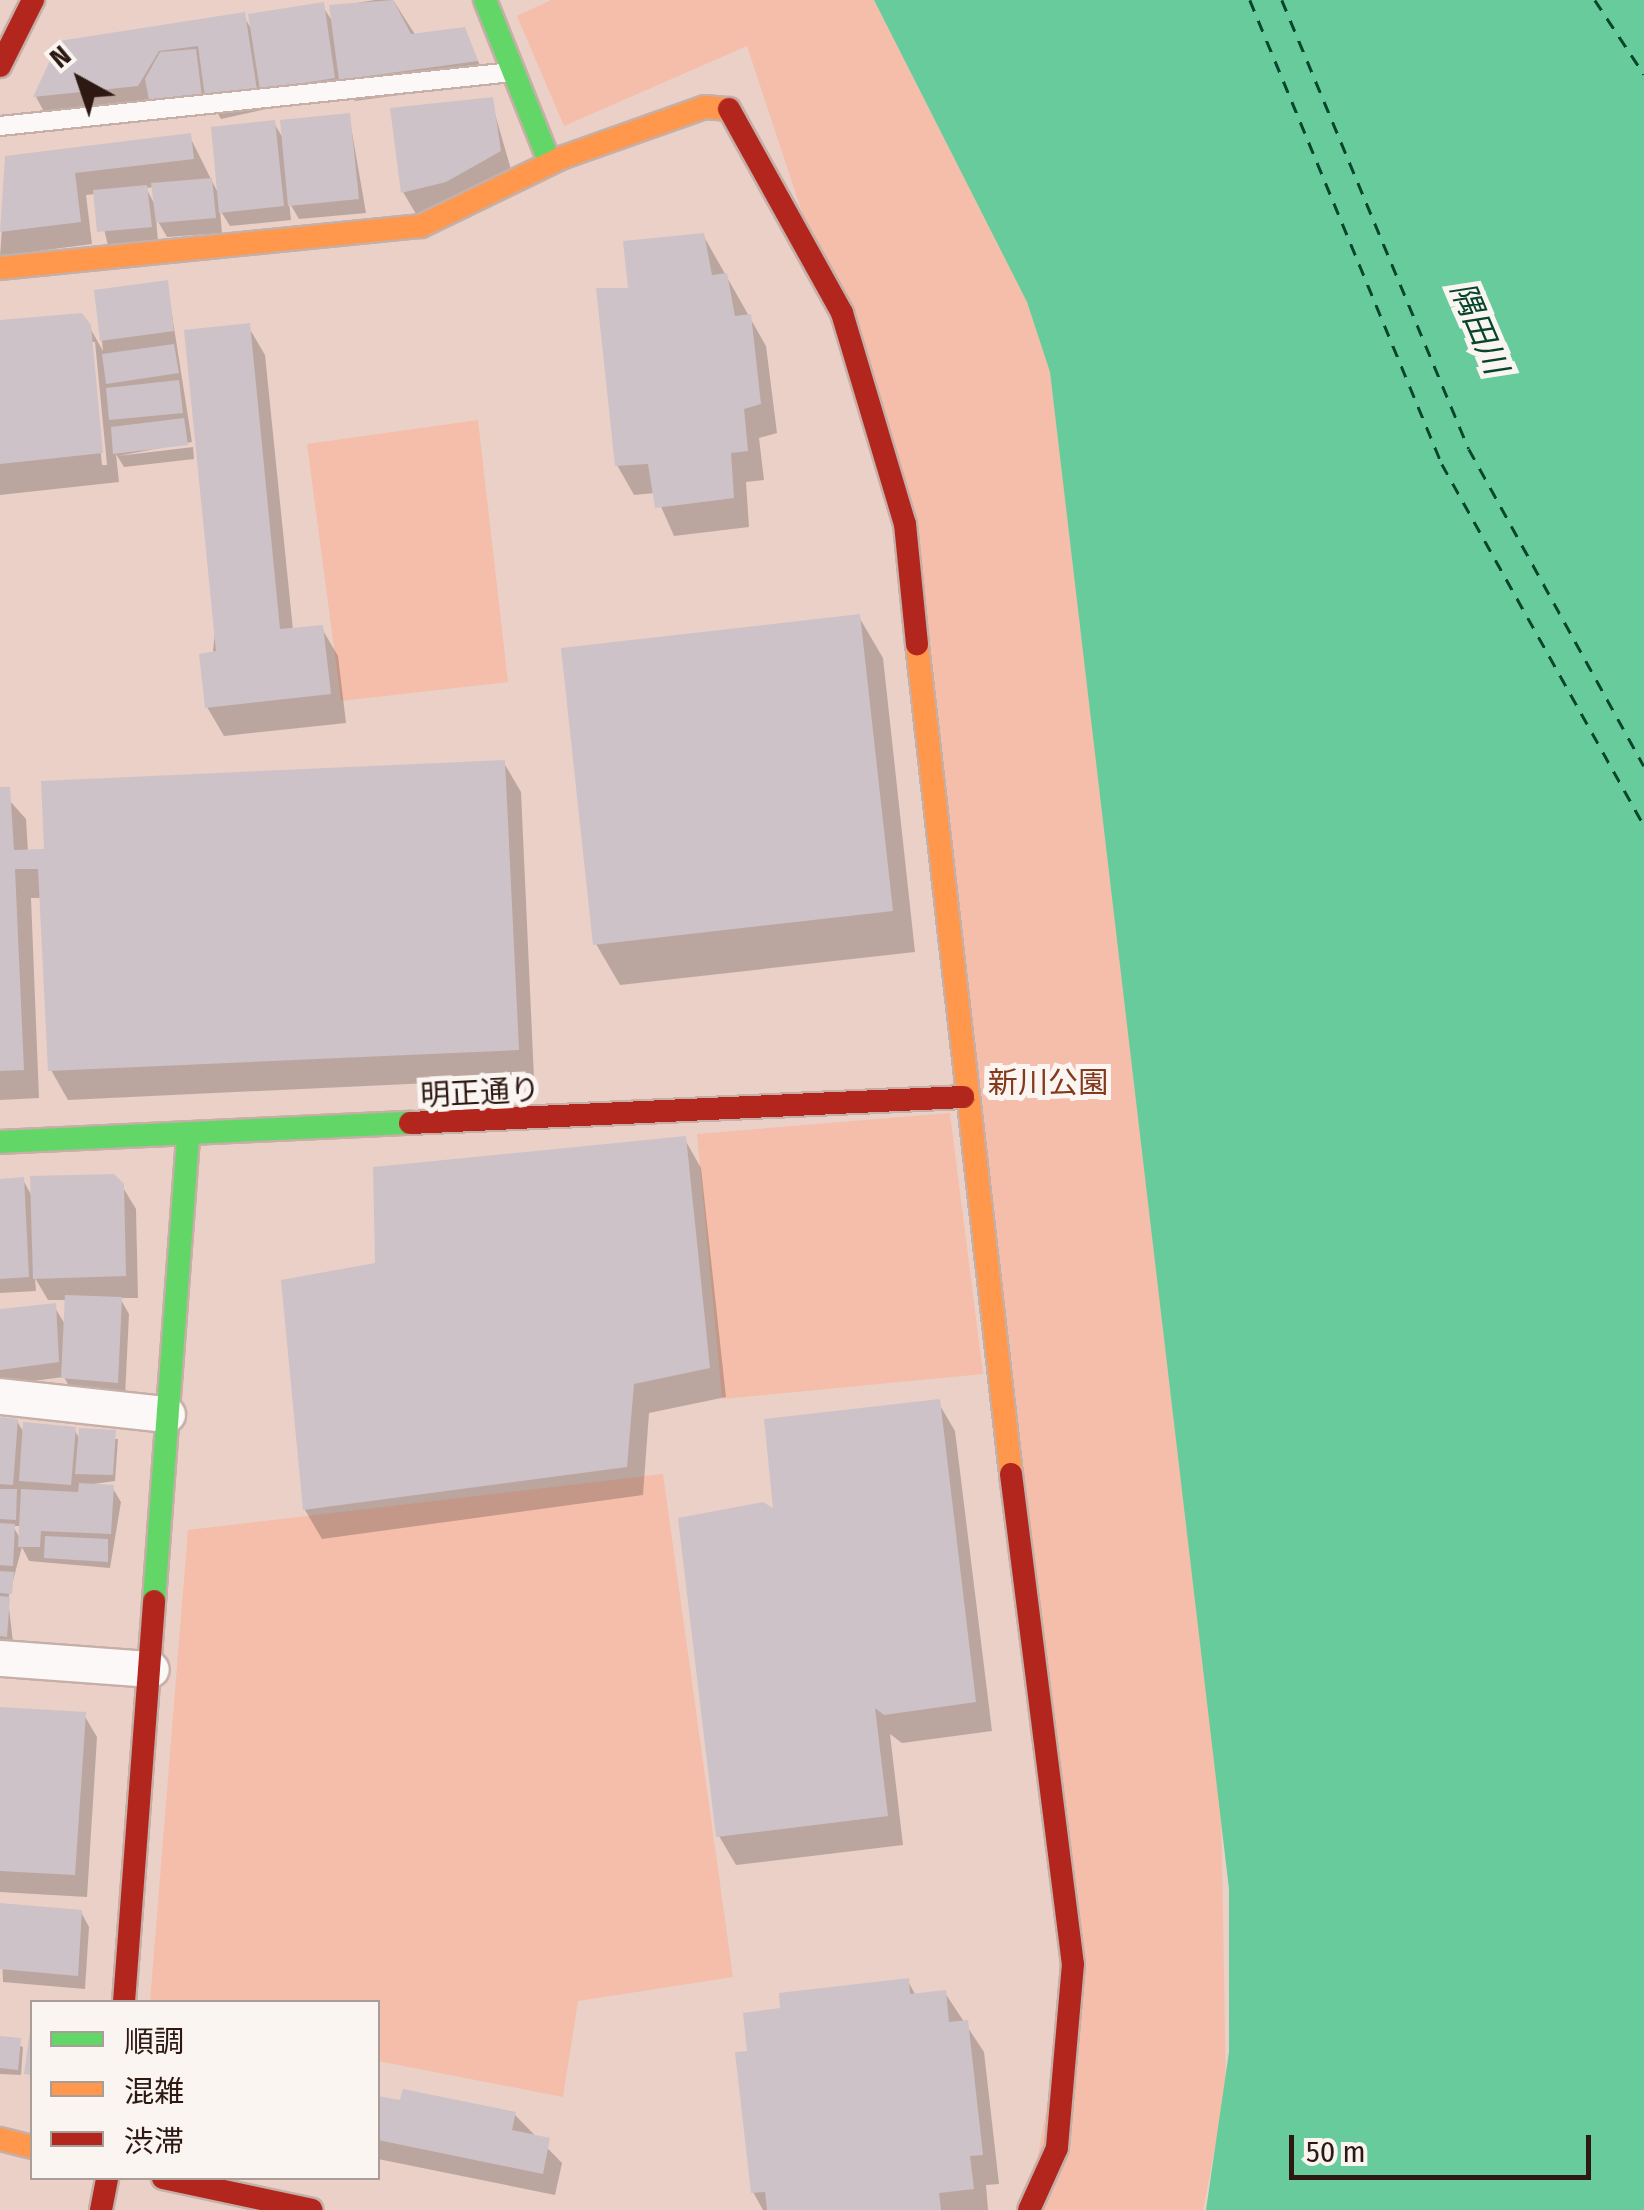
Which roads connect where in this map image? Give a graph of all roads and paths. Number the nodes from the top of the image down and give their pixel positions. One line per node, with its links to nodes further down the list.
1 (68, 0): 2 (street)
2 (32, 2): 4 (street)
3 (494, 3): 5 (street)
4 (0, 66)
5 (515, 72): 6 (lane); 7 (street)
6 (0, 126)
7 (550, 163): 8 (street); 9 (street)
8 (0, 268)
9 (963, 1097): 10 (street, 明正通り); 23 (street)
10 (188, 1139): 11 (street, 明正通り); 13 (street)
11 (0, 1142)
12 (0, 1396): 13 (street)
13 (167, 1414): 15 (street)
14 (0, 1658): 15 (street)
15 (151, 1669): 16 (street)
16 (124, 2000)
17 (0, 2139): 18 (street)
18 (30, 2146)
19 (107, 2180): 21 (street)
20 (173, 2180): 22 (street)
21 (101, 2210)
22 (312, 2210)
23 (1028, 2210)

